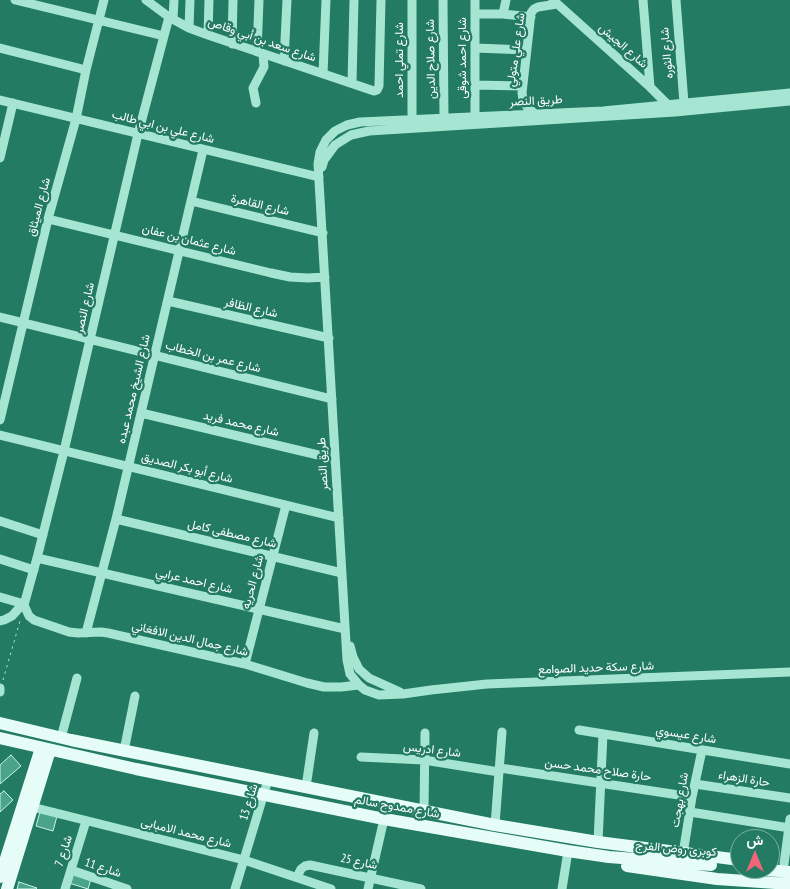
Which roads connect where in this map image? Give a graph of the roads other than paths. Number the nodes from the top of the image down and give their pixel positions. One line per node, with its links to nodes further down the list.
1 (15, 0): 20 (street)
2 (104, 0): 25 (street, شارع الميثاق)
3 (146, 0): 24 (street, شارع سعد بن أبي وقاص)
4 (174, 0): 24 (street, شارع النصر)
5 (190, 0): 26 (street)
6 (209, 0): 27 (street)
7 (234, 0): 29 (street)
8 (259, 0): 33 (street)
9 (287, 0): 34 (street)
10 (326, 0): 36 (street)
11 (354, 0): 37 (street)
12 (381, 0): 37 (street, شارع سعد بن أبي وقاص)
13 (412, 0): 53 (street, شارع تملي احمد)
14 (443, 0): 51 (street, شارع صلاح الدين)
15 (475, 0): 21 (street, شارع احمد شوقى)
16 (506, 0): 22 (street)
17 (643, 0): 40 (street)
18 (676, 0): 46 (street, شارع الثوره)
19 (559, 3): 23 (street, شارع علي متولي); 40 (street, شارع الجيش)
20 (49, 4): 25 (street)
21 (475, 14): 22 (street); 31 (street, شارع احمد شوقى)
22 (503, 14): 23 (street)
23 (531, 17): 32 (street, شارع علي متولي)
24 (172, 18): 26 (street, شارع سعد بن أبي وقاص); 28 (street, شارع النصر)
25 (98, 20): 28 (street); 35 (street, شارع الميثاق)
26 (189, 28): 27 (street, شارع سعد بن أبي وقاص)
27 (208, 35): 29 (street, شارع سعد بن أبي وقاص)
28 (164, 36): 54 (street, شارع النصر)
29 (232, 44): 33 (street, شارع سعد بن أبي وقاص)
30 (0, 48): 35 (street)
31 (475, 48): 32 (street); 38 (street, شارع احمد شوقى)
32 (527, 50): 39 (street, شارع علي متولي)
33 (260, 53): 34 (street, شارع سعد بن أبي وقاص); 45 (street)
34 (284, 61): 36 (street, شارع سعد بن أبي وقاص)
35 (86, 70): 52 (street, شارع الميثاق)
36 (323, 74): 37 (street, شارع سعد بن أبي وقاص)
37 (352, 84)
38 (475, 85): 39 (street); 50 (street, شارع احمد شوقى)
39 (522, 86): 49 (street, شارع علي متولي)
40 (650, 86): 47 (street, شارع الجيش)
41 (790, 93): 46 (street, طريق النصر)
42 (0, 100): 44 (street, شارع علي بن ابي طالب)
43 (790, 101): 48 (street, طريق النصر)
44 (13, 103): 52 (street, شارع علي بن ابي طالب); 56 (street)
45 (256, 103)
46 (684, 103): 47 (street, طريق النصر)
47 (667, 104): 48 (street, شارع الجيش); 49 (street, طريق النصر)
48 (675, 112): 57 (street, طريق النصر)
49 (535, 114): 50 (street, طريق النصر)
50 (475, 117): 51 (street, طريق النصر)
51 (444, 118): 53 (street, طريق النصر)
52 (76, 119): 54 (street, شارع علي بن ابي طالب); 59 (street, شارع الميثاق)
53 (412, 120): 57 (street, طريق النصر)
54 (138, 134): 55 (street, شارع علي بن ابي طالب); 61 (street, شارع النصر)
55 (203, 150): 57 (street, شارع علي بن ابي طالب); 58 (street, شارع الشيخ محمد عبده)
56 (0, 155)
57 (319, 177): 60 (street, طريق النصر)
58 (191, 202): 60 (street, شارع القاهرة); 62 (street, شارع الشيخ محمد عبده)
59 (48, 218): 61 (street, شارع عثمان بن عفان); 66 (street, شارع الميثاق)
60 (323, 233): 63 (street, طريق النصر)
61 (115, 235): 62 (street, شارع عثمان بن عفان); 68 (street, شارع النصر)
62 (180, 251): 63 (street, شارع عثمان بن عفان); 64 (street, شارع الشيخ محمد عبده)
63 (325, 277): 67 (street, طريق النصر)
64 (168, 301): 67 (street, شارع الظافر); 69 (street, شارع الشيخ محمد عبده)
65 (0, 317): 66 (street, شارع عمر بن الخطاب)
66 (23, 323): 68 (street, شارع عمر بن الخطاب); 72 (street, شارع الميثاق)
67 (328, 338): 70 (street, طريق النصر)
68 (91, 340): 69 (street, شارع عمر بن الخطاب); 74 (street, شارع النصر)
69 (155, 356): 70 (street, شارع عمر بن الخطاب); 71 (street, شارع الشيخ محمد عبده)
70 (332, 400): 75 (street, طريق النصر)
71 (141, 413): 75 (street, شارع محمد فريد); 76 (street, شارع الشيخ محمد عبده)
72 (0, 420)
73 (0, 435): 74 (street, شارع أبو بكر الصديق)
74 (64, 451): 76 (street, شارع أبو بكر الصديق); 81 (street, شارع النصر)
75 (335, 459): 78 (street, طريق النصر)
76 (129, 467): 77 (street, شارع أبو بكر الصديق); 79 (street, شارع الشيخ محمد عبده)
77 (286, 505): 78 (street, شارع أبو بكر الصديق); 82 (street, شارع الحريه)
78 (339, 518): 87 (street, طريق النصر)
79 (116, 520): 82 (street, شارع مصطفى كامل); 86 (street, شارع الشيخ محمد عبده)
80 (0, 521): 81 (street)
81 (43, 535): 83 (street, شارع النصر)
82 (273, 556): 87 (street, شارع مصطفى كامل); 90 (street, شارع الحريه)
83 (37, 558): 85 (street, شارع النصر); 86 (street, شارع احمد عرابي)
84 (0, 559): 85 (street)
85 (34, 570): 89 (street, شارع النصر)
86 (102, 573): 90 (street, شارع احمد عرابي); 93 (street, شارع الشيخ محمد عبده)
87 (342, 573): 92 (street, طريق النصر)
88 (0, 597): 89 (street)
89 (24, 605): 91 (street); 93 (street, شارع جمال الدين الافغاني)
90 (259, 610): 92 (street, شارع احمد عرابي); 94 (street, شارع الحريه)
91 (0, 621)
92 (345, 630): 97 (street); 100 (street)
93 (86, 633): 94 (street, شارع جمال الدين الافغاني)
94 (245, 664): 97 (street, شارع جمال الدين الافغاني)
95 (790, 672): 100 (street, شارع سكة حديد الصوامع)
96 (77, 678): 109 (street)
97 (359, 685): 100 (street, شارع سكة حديد الصوامع)
98 (0, 688): 99 (street)
99 (0, 692)
100 (403, 694)
101 (135, 696): 112 (street)
102 (0, 723): 109 (main road, شارع ممدوح سالم)
103 (579, 730): 107 (street, شارع عيسوي)
104 (502, 732): 118 (street)
105 (314, 733): 122 (street)
106 (425, 733): 115 (street)
107 (603, 734): 111 (street, شارع عيسوي); 120 (street)
108 (0, 738): 110 (main road, شارع ممدوح سالم)
109 (61, 738): 112 (main road, شارع ممدوح سالم)
110 (45, 749): 117 (main road, شارع ممدوح سالم); 126 (main road)
111 (702, 750): 116 (street, شارع عيسوي); 121 (street, شارع بهجت)
112 (124, 751): 113 (main road, شارع ممدوح سالم)
113 (140, 754): 117 (main road); 119 (main road, شارع ممدوح سالم)
114 (361, 756): 115 (street, شارع ادريس)
115 (424, 760): 118 (street, شارع ادريس); 127 (street)
116 (790, 764)
117 (136, 769): 123 (main road, شارع ممدوح سالم)
118 (499, 770): 120 (street, حارة صلاح محمد حسن); 131 (street)
119 (268, 780): 122 (main road, شارع ممدوح سالم); 123 (street, شارع 13)
120 (600, 783): 124 (street, حارة صلاح محمد حسن); 133 (street)
121 (695, 784): 124 (street, شارع بهجت); 125 (street, حارة الزهراء)
122 (306, 788): 127 (main road, شارع ممدوح سالم)
123 (264, 796): 129 (main road, شارع ممدوح سالم); 138 (street, شارع 13)
124 (692, 797): 128 (street, شارع بهجت)
125 (790, 798)
126 (27, 806): 130 (street, شارع محمد الامبابى); 142 (main road); 149 (main road)
127 (424, 811): 131 (main road, شارع ممدوح سالم)
128 (690, 812): 132 (street); 135 (street, شارع بهجت)
129 (384, 819): 134 (main road, شارع ممدوح سالم); 144 (street)
130 (86, 822): 138 (street, شارع محمد الامبابى); 141 (street, شارع 7)
131 (495, 825): 133 (main road, شارع ممدوح سالم)
132 (790, 825): 140 (street)
133 (598, 842): 135 (main road, شارع ممدوح سالم)
134 (568, 851): 136 (main road, شارع ممدوح سالم); 155 (street)
135 (683, 854): 137 (main road, شارع ممدوح سالم)
136 (609, 857): 139 (main road, كوبرى روض الفرج); 145 (main road, شارع ممدوح سالم)
137 (730, 859)
138 (244, 860): 143 (street, شارع محمد الامبابى); 151 (street, شارع 13)
139 (730, 867)
140 (788, 867)
141 (71, 870): 148 (street, شارع 11); 150 (street, شارع 7)
142 (0, 877)
143 (297, 878): 144 (street, شارع 25); 147 (street, شارع محمد الامبابى)
144 (371, 878): 153 (street); 154 (street, شارع 25)
145 (717, 884): 146 (main road, شارع ممدوح سالم)
146 (790, 884)
147 (312, 886): 152 (street, شارع محمد الامبابى)
148 (123, 888)
149 (7, 889)
150 (65, 889)
151 (235, 889)
152 (331, 889)
153 (368, 889)
154 (421, 889)
155 (562, 889)

